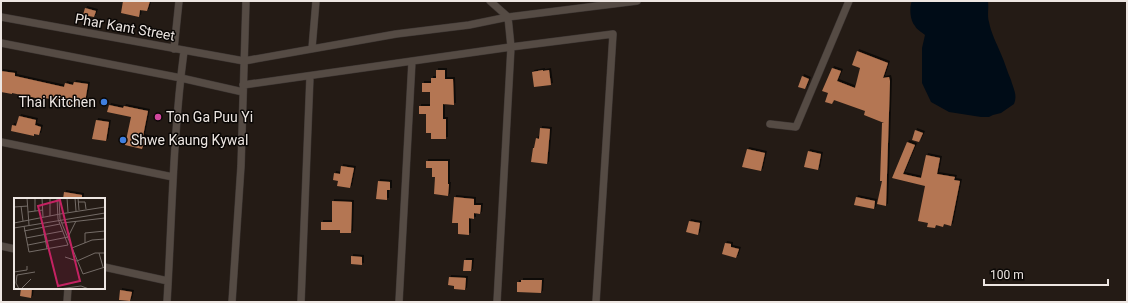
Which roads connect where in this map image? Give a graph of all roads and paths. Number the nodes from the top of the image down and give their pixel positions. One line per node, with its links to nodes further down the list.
1 (179, 1): 12 (street)
2 (246, 1): 14 (street)
3 (316, 1): 11 (street)
4 (490, 1): 8 (street)
5 (637, 1): 8 (street)
6 (849, 1): 19 (street)
7 (1, 17): 12 (street, Phar Kant Street)
8 (508, 17): 10 (street); 11 (street)
9 (1, 43): 17 (street)
10 (511, 47): 15 (street); 32 (street); 33 (street)
11 (312, 48): 14 (street)
12 (174, 49): 13 (street, Phar Kant Street)
13 (184, 51): 14 (street, Phar Kant Street); 17 (street)
14 (244, 61): 18 (street)
15 (412, 61): 16 (street); 31 (street)
16 (310, 76): 18 (street); 30 (street)
17 (181, 78): 18 (street); 21 (street)
18 (243, 89): 29 (street)
19 (770, 124)
20 (1, 142): 21 (street)
21 (173, 177): 25 (street)
22 (1, 246): 23 (street)
23 (14, 249)
24 (105, 267): 25 (street)
25 (168, 281): 28 (street)
26 (68, 289): 27 (street)
27 (67, 302)
28 (166, 302)
29 (232, 302)
30 (301, 302)
31 (399, 302)
32 (497, 302)
33 (596, 302)

